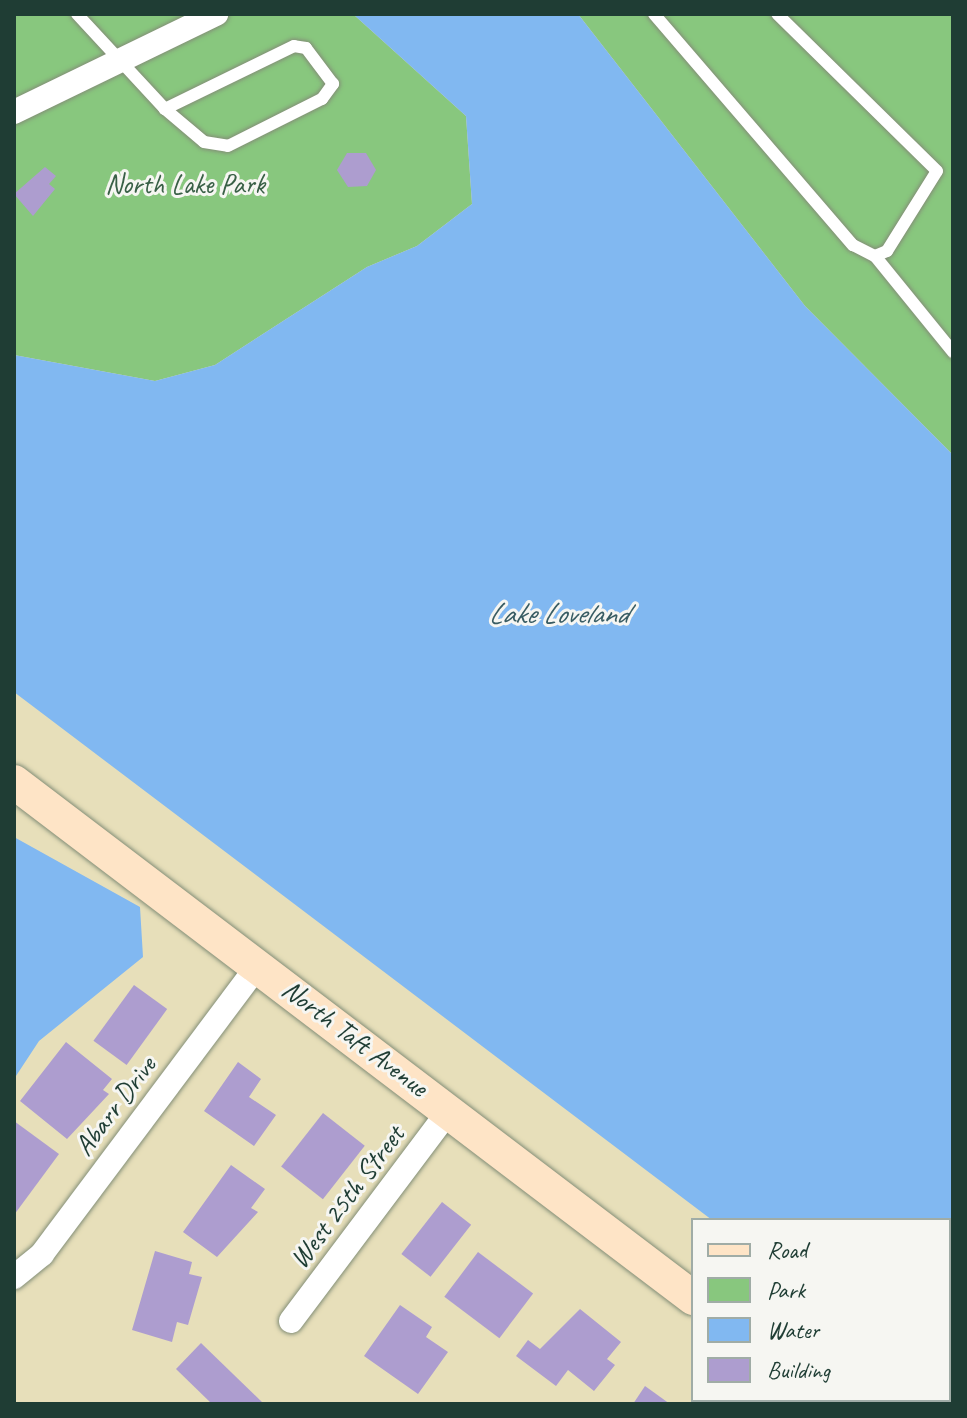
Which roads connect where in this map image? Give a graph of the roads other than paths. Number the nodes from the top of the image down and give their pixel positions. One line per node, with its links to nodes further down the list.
1 (77, 14): 5 (lane)
2 (216, 14): 5 (street)
3 (654, 14): 8 (lane)
4 (777, 14): 8 (lane)
5 (120, 61): 6 (lane); 7 (street)
6 (165, 109): 6 (lane)
7 (14, 112)
8 (875, 256): 9 (lane)
9 (953, 352)
10 (14, 782): 11 (main road, North Taft Avenue)
11 (258, 965): 12 (main road, North Taft Avenue); 13 (street, Abarr Drive)
12 (450, 1109): 14 (main road, North Taft Avenue); 15 (street, West 25th Street)
13 (14, 1277)
14 (691, 1296)
15 (291, 1321)

